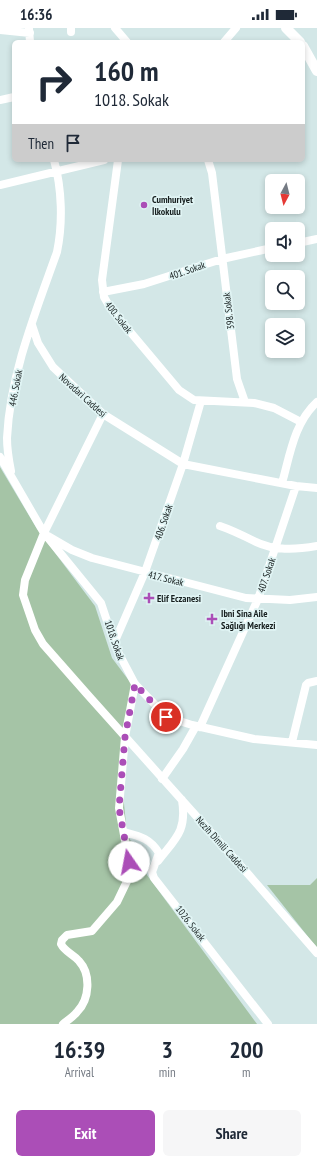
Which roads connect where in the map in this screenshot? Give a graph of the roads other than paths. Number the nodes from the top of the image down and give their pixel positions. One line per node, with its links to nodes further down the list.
1 (115, 28): 7 (street)
2 (236, 28): 8 (street)
3 (286, 28): 9 (main road)
4 (0, 30): 5 (street)
5 (29, 30): 6 (street)
6 (30, 40)
7 (126, 40)
8 (226, 40)
9 (298, 40)
10 (305, 50): 11 (main road)
11 (317, 71)
12 (12, 97): 13 (street)
13 (0, 100)
14 (55, 162): 18 (street)
15 (96, 162): 18 (street)
16 (118, 162): 24 (street, 400. Sokak)
17 (209, 162): 23 (street, 398. Sokak)
18 (58, 172): 19 (street); 25 (street)
19 (0, 184)
20 (317, 239): 21 (street)
21 (305, 242)
22 (265, 250): 23 (street, 401. Sokak)
23 (222, 259): 24 (street, 401. Sokak); 27 (street, 398. Sokak)
24 (103, 292): 26 (street, 400. Sokak)
25 (32, 325): 29 (street, Novadari Caddesi); 33 (street, 446. Sokak)
26 (201, 401): 27 (street, 400. Sokak); 32 (street, 406. Sokak)
27 (245, 402): 30 (street)
28 (315, 405): 30 (street)
29 (103, 414): 32 (street, Novadari Caddesi); 38 (street, Nezih Dimili Caddesi)
30 (301, 422): 34 (street)
31 (0, 457): 33 (street, 1018. Sokak)
32 (183, 464): 34 (street, Novadari Caddesi); 41 (street, 406. Sokak)
33 (11, 476): 38 (street, 1018. Sokak)
34 (282, 483): 35 (street, Novadari Caddesi)
35 (296, 486): 36 (street, Novadari Caddesi); 40 (street, 407. Sokak)
36 (317, 488)
37 (220, 526): 40 (street)
38 (44, 533): 41 (street, 417. Sokak); 44 (street, 1018. Sokak); 48 (street, Nezih Dimili Caddesi)
39 (317, 546): 40 (street)
40 (276, 548): 43 (street, 407. Sokak)
41 (146, 572): 43 (street, 417. Sokak); 44 (street, 406. Sokak)
42 (317, 597): 43 (street, 417. Sokak)
43 (258, 599): 47 (street, 407. Sokak)
44 (115, 641): 46 (street, 1018. Sokak)
45 (317, 681): 49 (street)
46 (135, 684): 47 (street, 1018. Sokak); 48 (street)
47 (198, 726): 49 (street, 1018. Sokak); 51 (street, 407. Sokak)
48 (125, 737): 51 (street, Nezih Dimili Caddesi); 53 (street)
49 (292, 742): 50 (street, 1018. Sokak)
50 (317, 745)
51 (162, 779): 52 (street, Nezih Dimili Caddesi)
52 (182, 800): 54 (street); 55 (street, Nezih Dimili Caddesi)
53 (124, 832): 54 (street, 1026. Sokak); 56 (street)
54 (156, 864): 57 (street, 1026. Sokak)
55 (317, 953)
56 (63, 1024)
57 (268, 1024)

